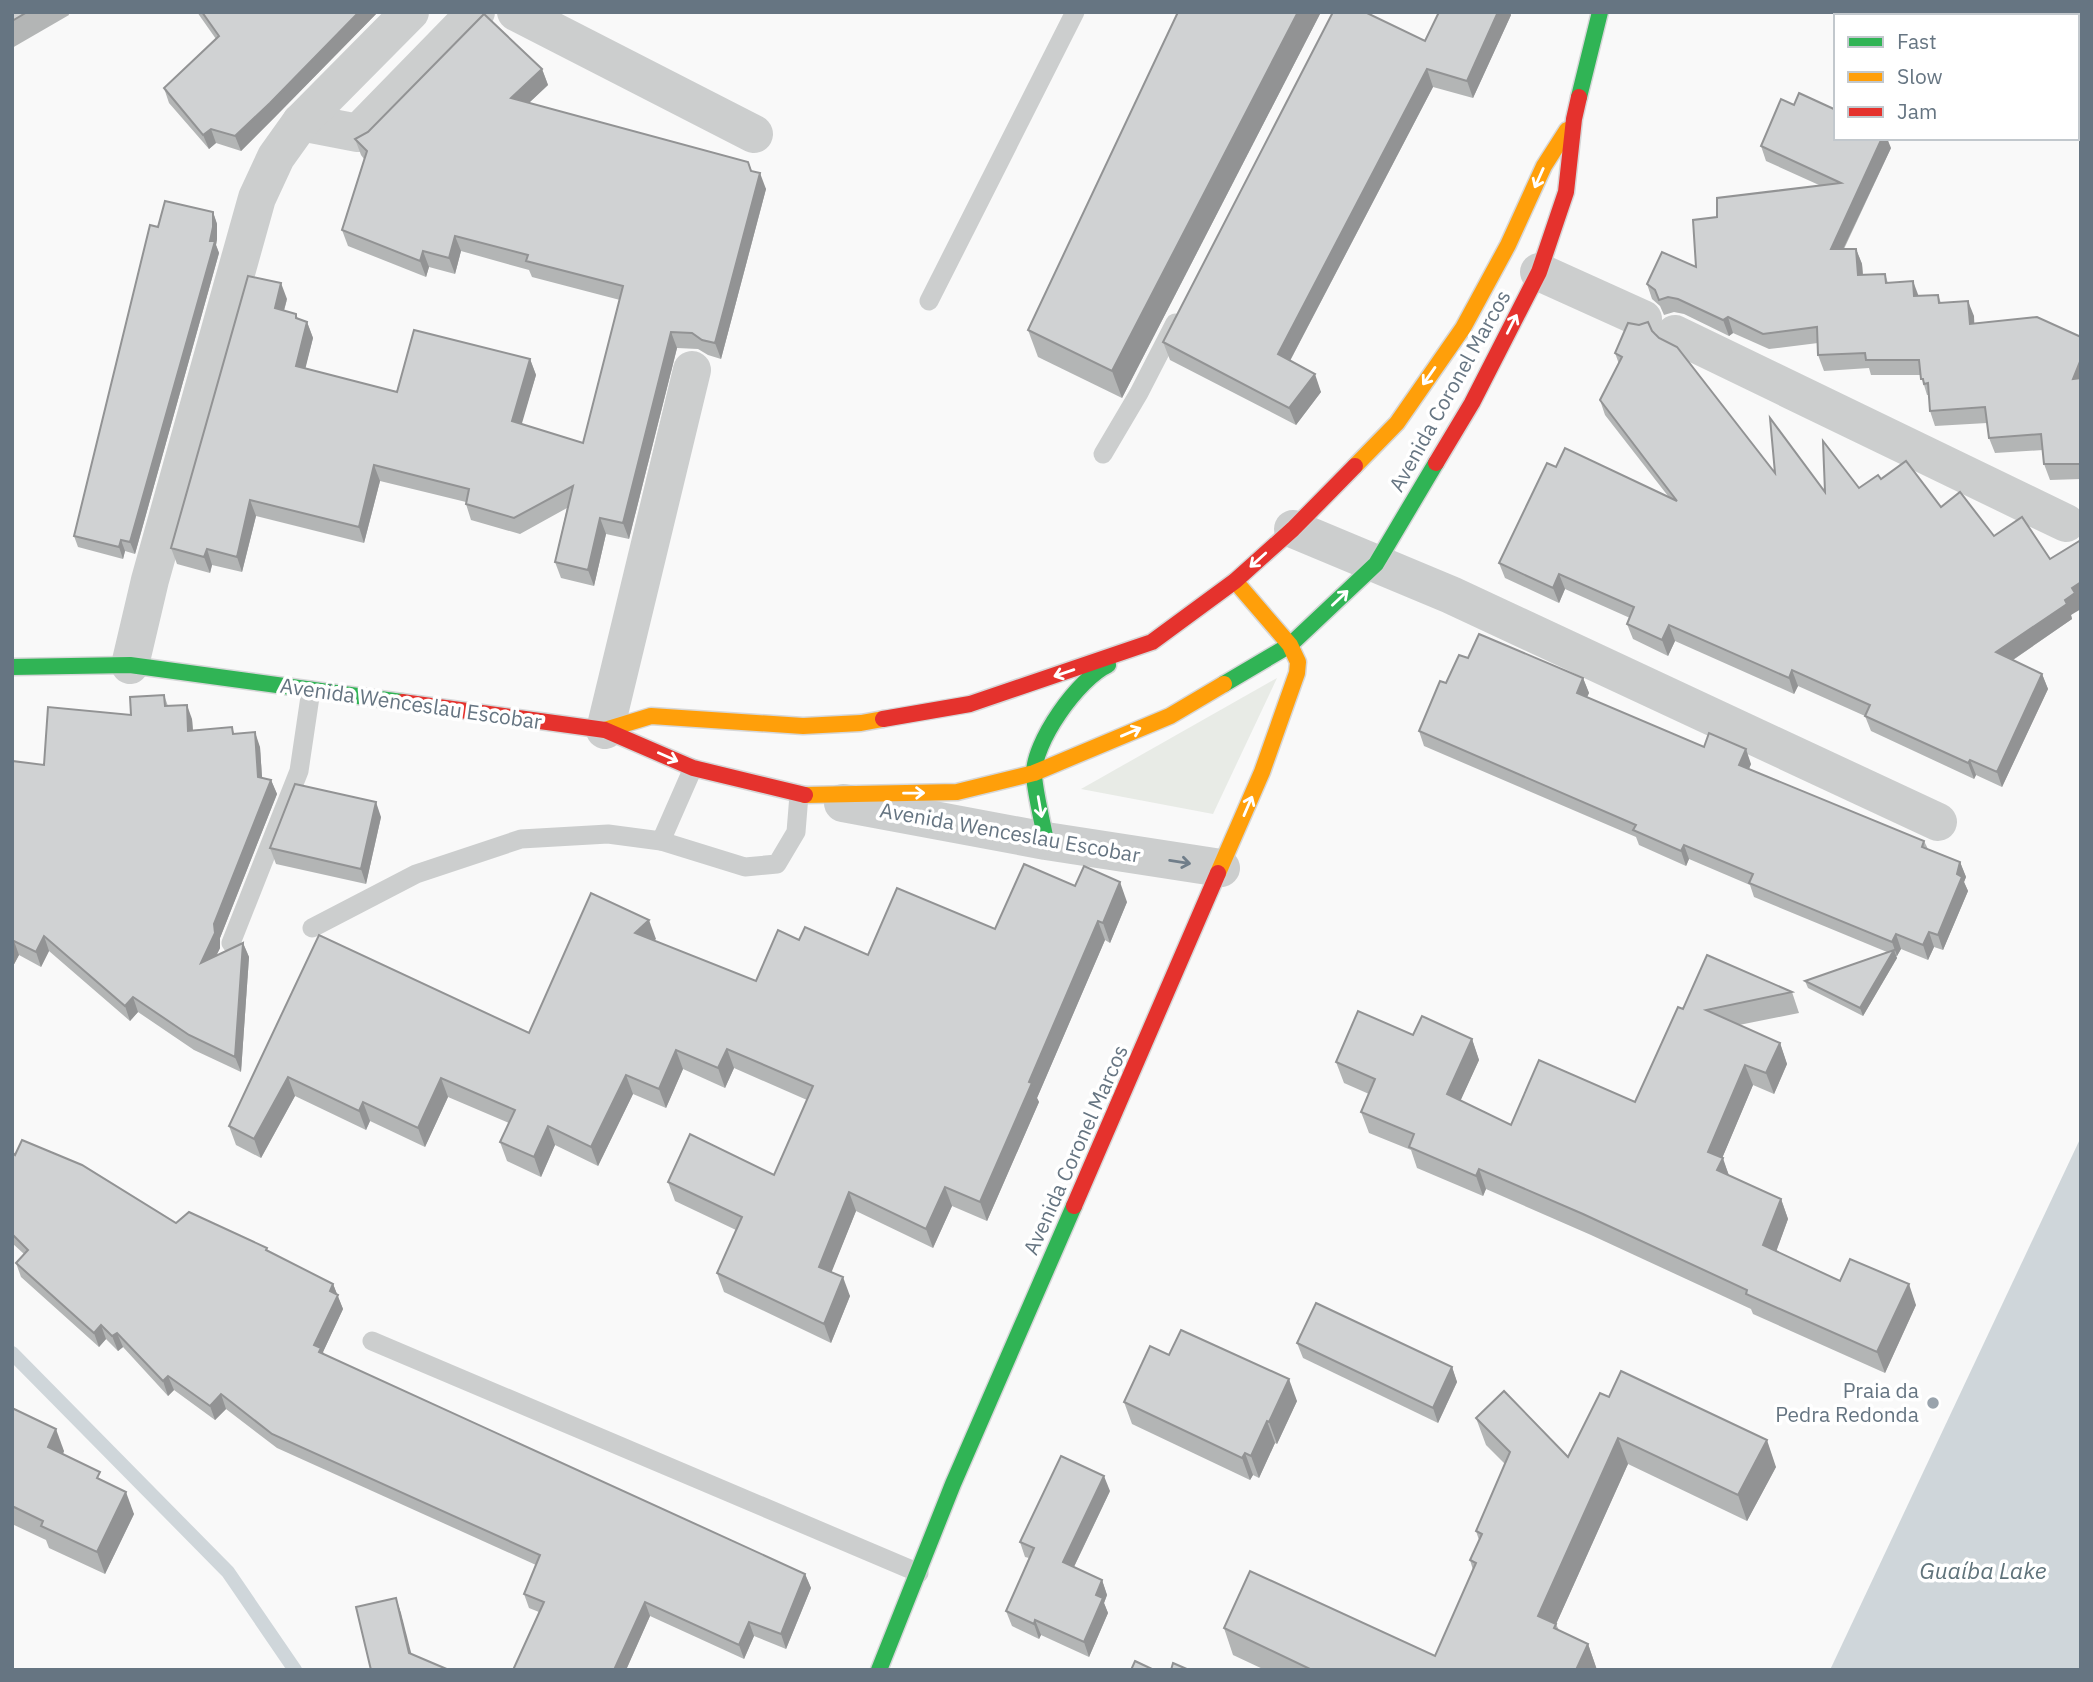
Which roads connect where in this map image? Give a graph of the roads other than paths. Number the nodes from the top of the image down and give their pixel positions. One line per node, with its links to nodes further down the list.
1 (410, 12): 7 (street)
2 (476, 12): 7 (street)
3 (516, 12): 8 (street)
4 (1075, 12): 10 (lane)
5 (1600, 12): 6 (main road, Avenida Coronel Marcos)
6 (1574, 119): 9 (main road, Avenida Coronel Marcos); 15 (main road, Avenida Coronel Marcos, one-way to 15)
7 (301, 122): 20 (street)
8 (754, 134)
9 (1539, 272): 14 (street); 16 (main road, Avenida Coronel Marcos, one-way to 9)
10 (929, 301)
11 (1182, 309): 13 (lane)
12 (692, 370): 23 (street)
13 (1103, 454)
14 (2066, 523)
15 (1293, 529): 16 (street); 17 (main road, Avenida Coronel Marcos, one-way to 17)
16 (1376, 564): 19 (main road, Avenida Coronel Marcos, one-way to 16); 27 (street)
17 (1235, 581): 18 (main road, Avenida Coronel Marcos); 19 (main road)
18 (1152, 642): 23 (main road, Avenida Coronel Marcos, one-way to 23); 25 (main road)
19 (1290, 645): 25 (main road, Avenida Wenceslau Escobar, one-way to 19); 30 (main road, Avenida Coronel Marcos, one-way to 19)
20 (130, 665): 21 (main road, Avenida Wenceslau Escobar); 22 (main road, Avenida Wenceslau Escobar)
21 (12, 667)
22 (311, 690): 23 (main road, Avenida Wenceslau Escobar); 32 (lane)
23 (606, 730): 24 (main road, Avenida Wenceslau Escobar, one-way to 24)
24 (693, 768): 26 (main road, Avenida Wenceslau Escobar); 28 (lane)
25 (1034, 773): 26 (main road, Avenida Wenceslau Escobar, one-way to 25); 29 (main road, one-way to 29)
26 (799, 795): 28 (lane); 29 (street, Avenida Wenceslau Escobar)
27 (1938, 822)
28 (662, 841): 31 (lane)
29 (1046, 841): 30 (street, Avenida Wenceslau Escobar, one-way to 30)
30 (1221, 868): 34 (main road, Avenida Coronel Marcos)
31 (312, 928)
32 (232, 943)
33 (372, 1341): 34 (lane)
34 (919, 1573): 35 (main road, Avenida Coronel Marcos)
35 (879, 1670)

